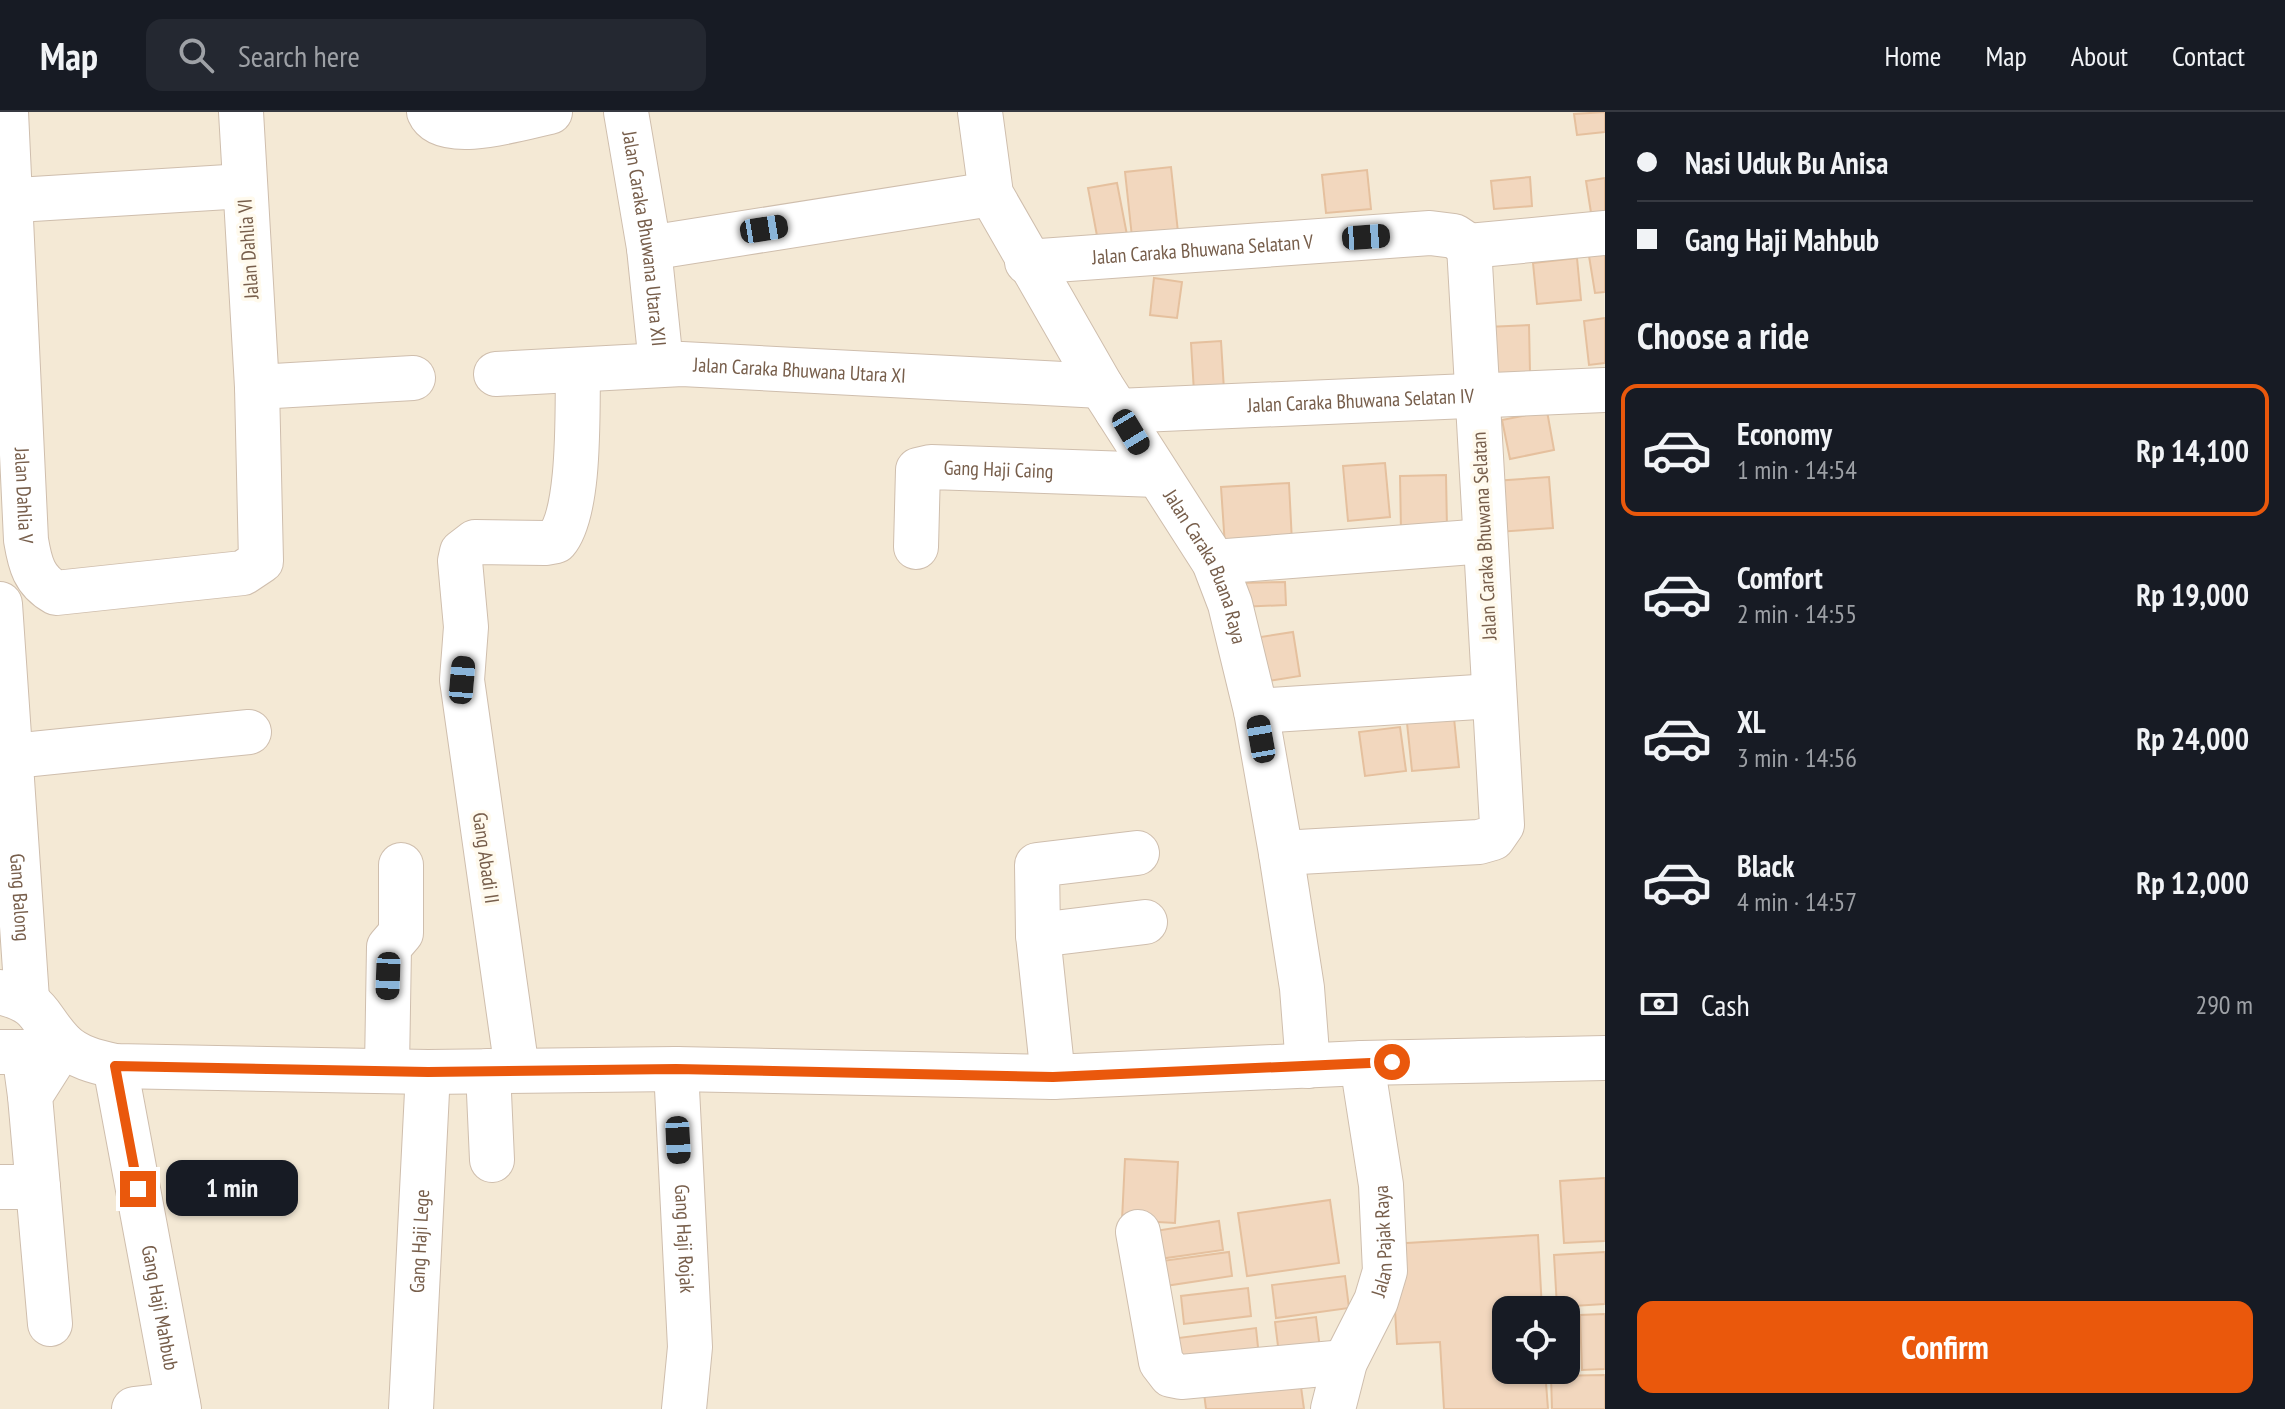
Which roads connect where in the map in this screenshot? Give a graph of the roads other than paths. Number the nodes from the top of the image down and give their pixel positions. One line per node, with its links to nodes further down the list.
1 (6, 112): 9 (street)
2 (241, 112): 7 (street, Jalan Dahlia VI)
3 (550, 112): 6 (street)
4 (626, 112): 12 (street, Jalan Caraka Bhuwana Utara XII)
5 (980, 112): 8 (street, Jalan Caraka Buana Raya)
6 (447, 120)
7 (244, 186): 9 (street); 18 (street, Jalan Dahlia VI)
8 (991, 194): 12 (street); 13 (street, Jalan Caraka Buana Raya)
9 (5, 200): 26 (street, Jalan Dahlia V)
10 (1605, 233): 11 (street)
11 (1469, 246): 13 (street, Jalan Caraka Bhuwana Selatan V); 20 (street, Jalan Caraka Bhuwana Selatan)
12 (649, 248): 14 (street, Jalan Caraka Bhuwana Utara XII)
13 (1027, 262): 21 (street, Jalan Caraka Buana Raya)
14 (661, 364): 15 (street, Jalan Caraka Bhuwana Utara XI); 21 (street, Jalan Caraka Bhuwana Utara XI)
15 (578, 370): 16 (street, Jalan Caraka Bhuwana Utara XI); 46 (street, Gang Abadi II)
16 (496, 374)
17 (413, 378): 18 (street)
18 (257, 387): 26 (street, Jalan Dahlia VI)
19 (1605, 390): 20 (street, Jalan Caraka Bhuwana Selatan IV)
20 (1477, 396): 21 (street, Jalan Caraka Bhuwana Selatan IV); 23 (street, Jalan Caraka Bhuwana Selatan)
21 (1109, 399): 22 (street, Jalan Caraka Buana Raya)
22 (1157, 475): 24 (street, Gang Haji Caing); 25 (street, Jalan Caraka Buana Raya)
23 (1485, 541): 25 (street); 28 (street, Jalan Caraka Bhuwana Selatan)
24 (916, 547)
25 (1214, 562): 29 (street, Jalan Caraka Buana Raya)
26 (243, 573)
27 (0, 604): 31 (street, Gang Balong)
28 (1493, 696): 29 (street); 33 (street, Jalan Caraka Bhuwana Selatan)
29 (1256, 711): 33 (street, Jalan Caraka Buana Raya)
30 (249, 732): 31 (street)
31 (13, 756): 37 (street, Gang Balong)
32 (1137, 853): 36 (street)
33 (1281, 853): 43 (street, Jalan Caraka Buana Raya)
34 (401, 865): 45 (street, Gang Haji Lege)
35 (1145, 922): 36 (street)
36 (1038, 935): 47 (street)
37 (14, 996): 38 (street)
38 (63, 1044): 42 (street); 48 (street)
39 (0, 1052): 48 (street)
40 (1605, 1058): 41 (street)
41 (1362, 1063): 43 (street); 53 (street, Jalan Pajak Raya)
42 (115, 1066): 45 (street); 54 (street, Gang Haji Mahbub)
43 (1308, 1066): 47 (street)
44 (676, 1069): 46 (street); 47 (street); 57 (street, Gang Haji Rojak)
45 (407, 1070): 46 (street); 56 (street, Gang Haji Lege)
46 (502, 1071): 49 (street, Gang Abadi II)
47 (1053, 1077)
48 (30, 1096): 50 (street)
49 (492, 1160)
50 (19, 1187): 52 (street)
51 (1138, 1232): 53 (street)
52 (50, 1324)
53 (1345, 1362): 58 (street, Jalan Pajak Raya)
54 (179, 1406): 55 (street)
55 (134, 1409)
56 (411, 1409)
57 (684, 1409)
58 (1333, 1409)

